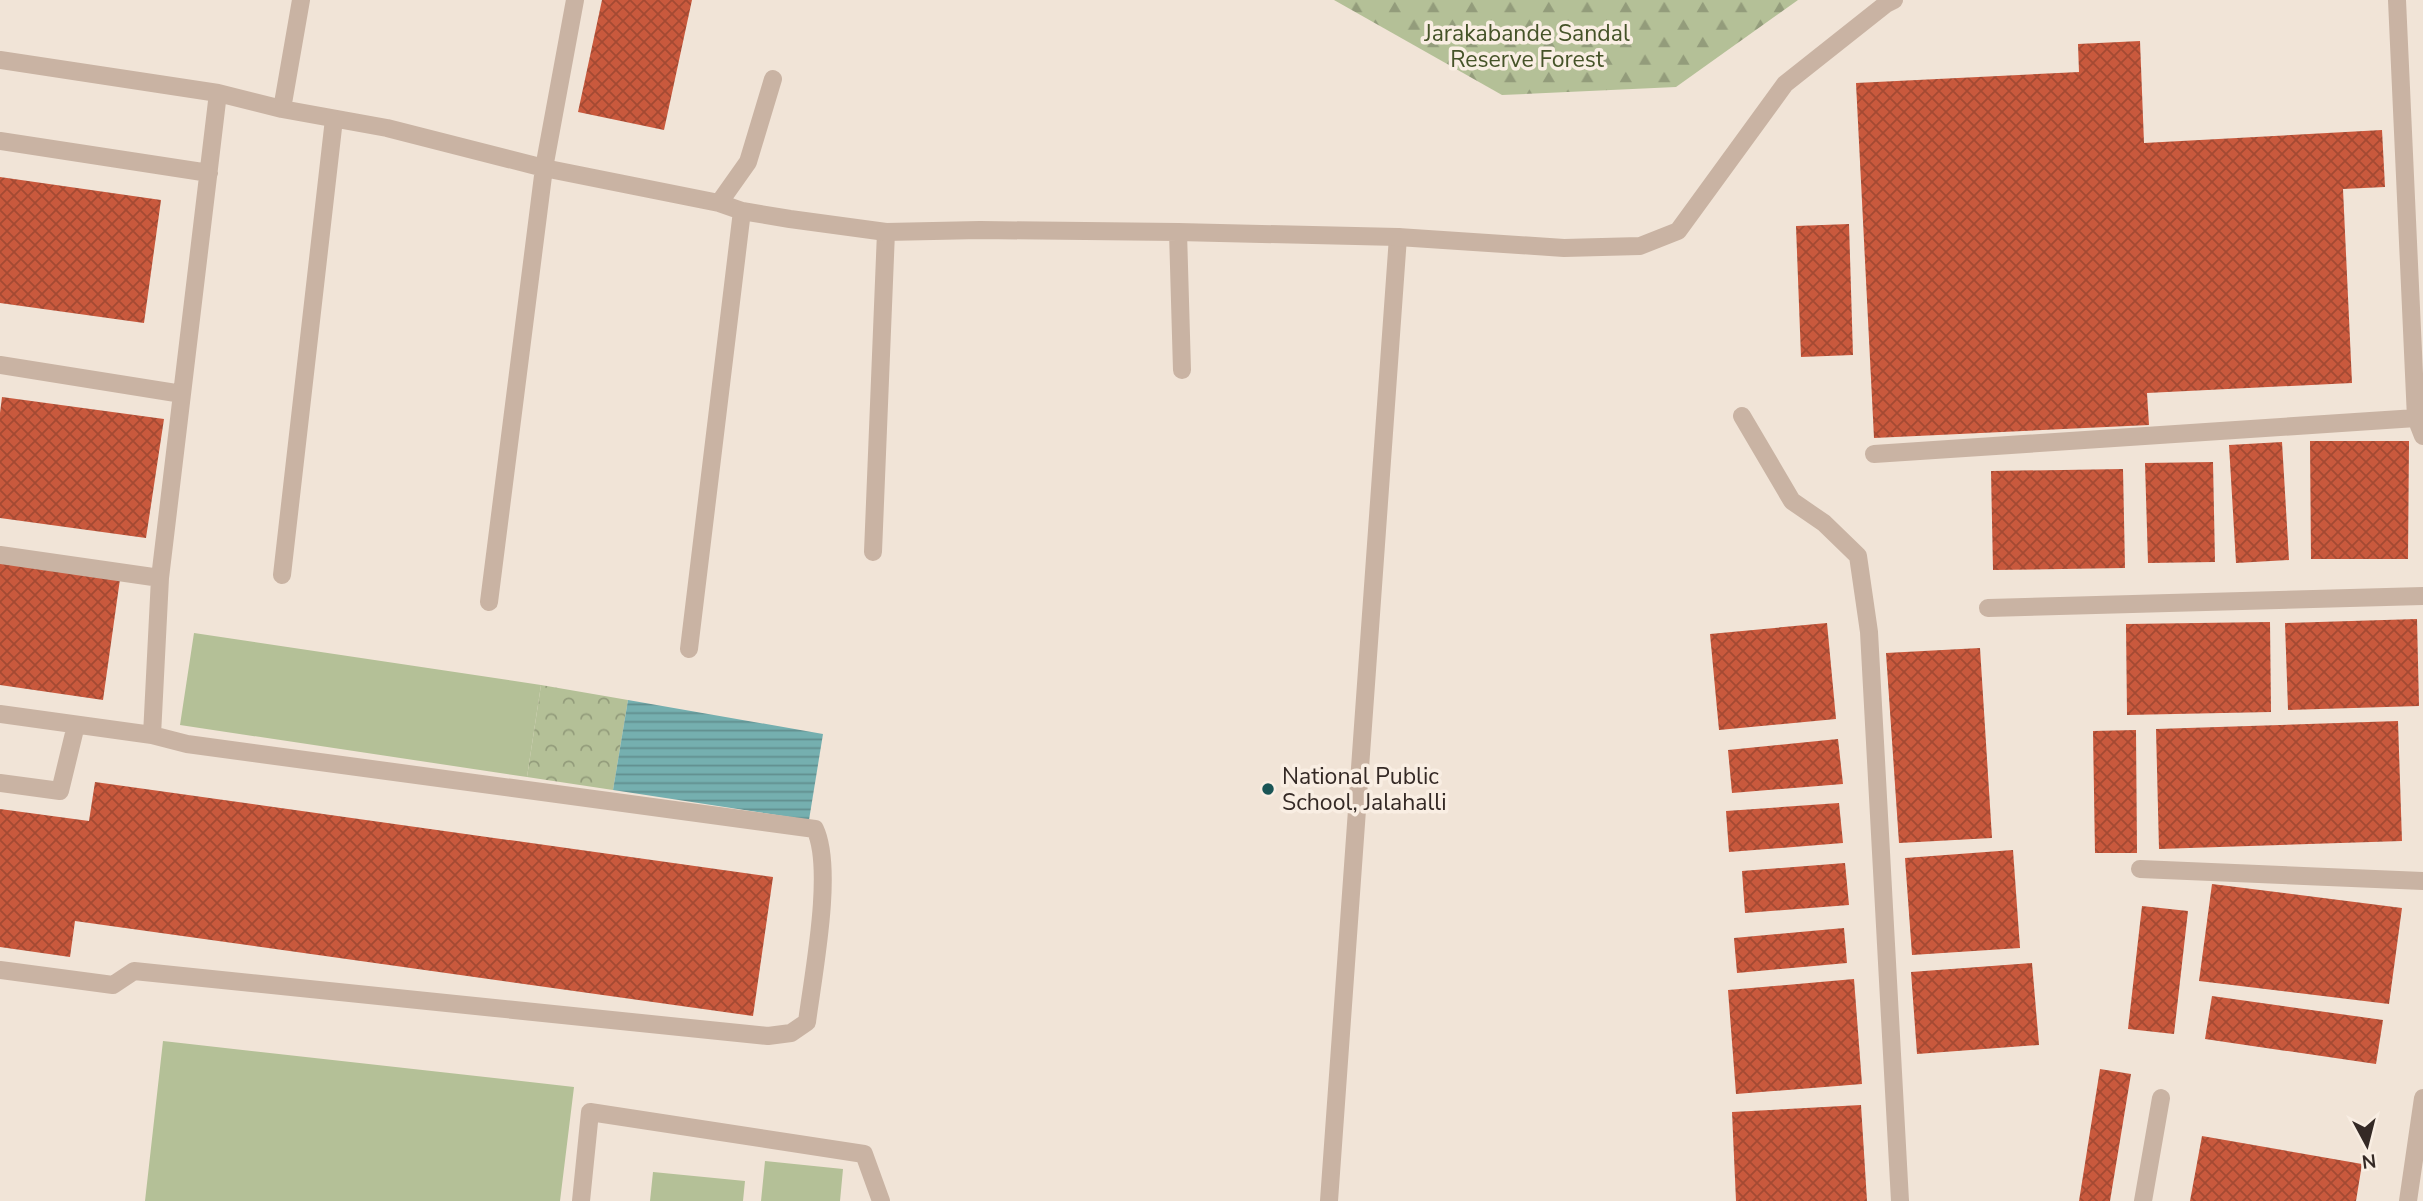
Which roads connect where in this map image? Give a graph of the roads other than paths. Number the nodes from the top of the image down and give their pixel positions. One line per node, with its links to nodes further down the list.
1 (301, 0): 8 (street)
2 (575, 0): 11 (street)
3 (1894, 0): 17 (street)
4 (2397, 0): 22 (street)
5 (0, 60): 7 (street)
6 (773, 79): 13 (street)
7 (218, 93): 8 (street); 12 (street)
8 (282, 109): 9 (street)
9 (334, 119): 11 (street); 27 (street)
10 (0, 141): 12 (street)
11 (544, 168): 13 (street); 30 (street)
12 (209, 173): 20 (street)
13 (719, 203): 14 (street)
14 (743, 211): 15 (street); 32 (street)
15 (886, 232): 16 (street); 25 (street)
16 (1178, 232): 17 (street); 19 (street)
17 (1398, 237): 44 (street)
18 (0, 365): 20 (street)
19 (1182, 370)
20 (182, 394): 28 (street)
21 (1742, 416): 45 (street)
22 (2416, 418): 23 (street); 24 (street)
23 (2423, 436)
24 (1874, 454)
25 (873, 552)
26 (0, 555): 28 (street)
27 (282, 575)
28 (160, 578): 35 (street)
29 (2423, 596): 31 (street)
30 (489, 602)
31 (1988, 608)
32 (690, 649)
33 (0, 714): 34 (street)
34 (76, 724): 35 (street); 36 (street)
35 (152, 735): 39 (street)
36 (0, 783)
37 (2140, 869): 38 (street)
38 (2423, 881)
39 (0, 970)
40 (2161, 1098): 46 (street)
41 (2423, 1098): 47 (street)
42 (581, 1201): 43 (street)
43 (881, 1201)
44 (1329, 1201)
45 (1900, 1201)
46 (2143, 1201)
47 (2408, 1201)

